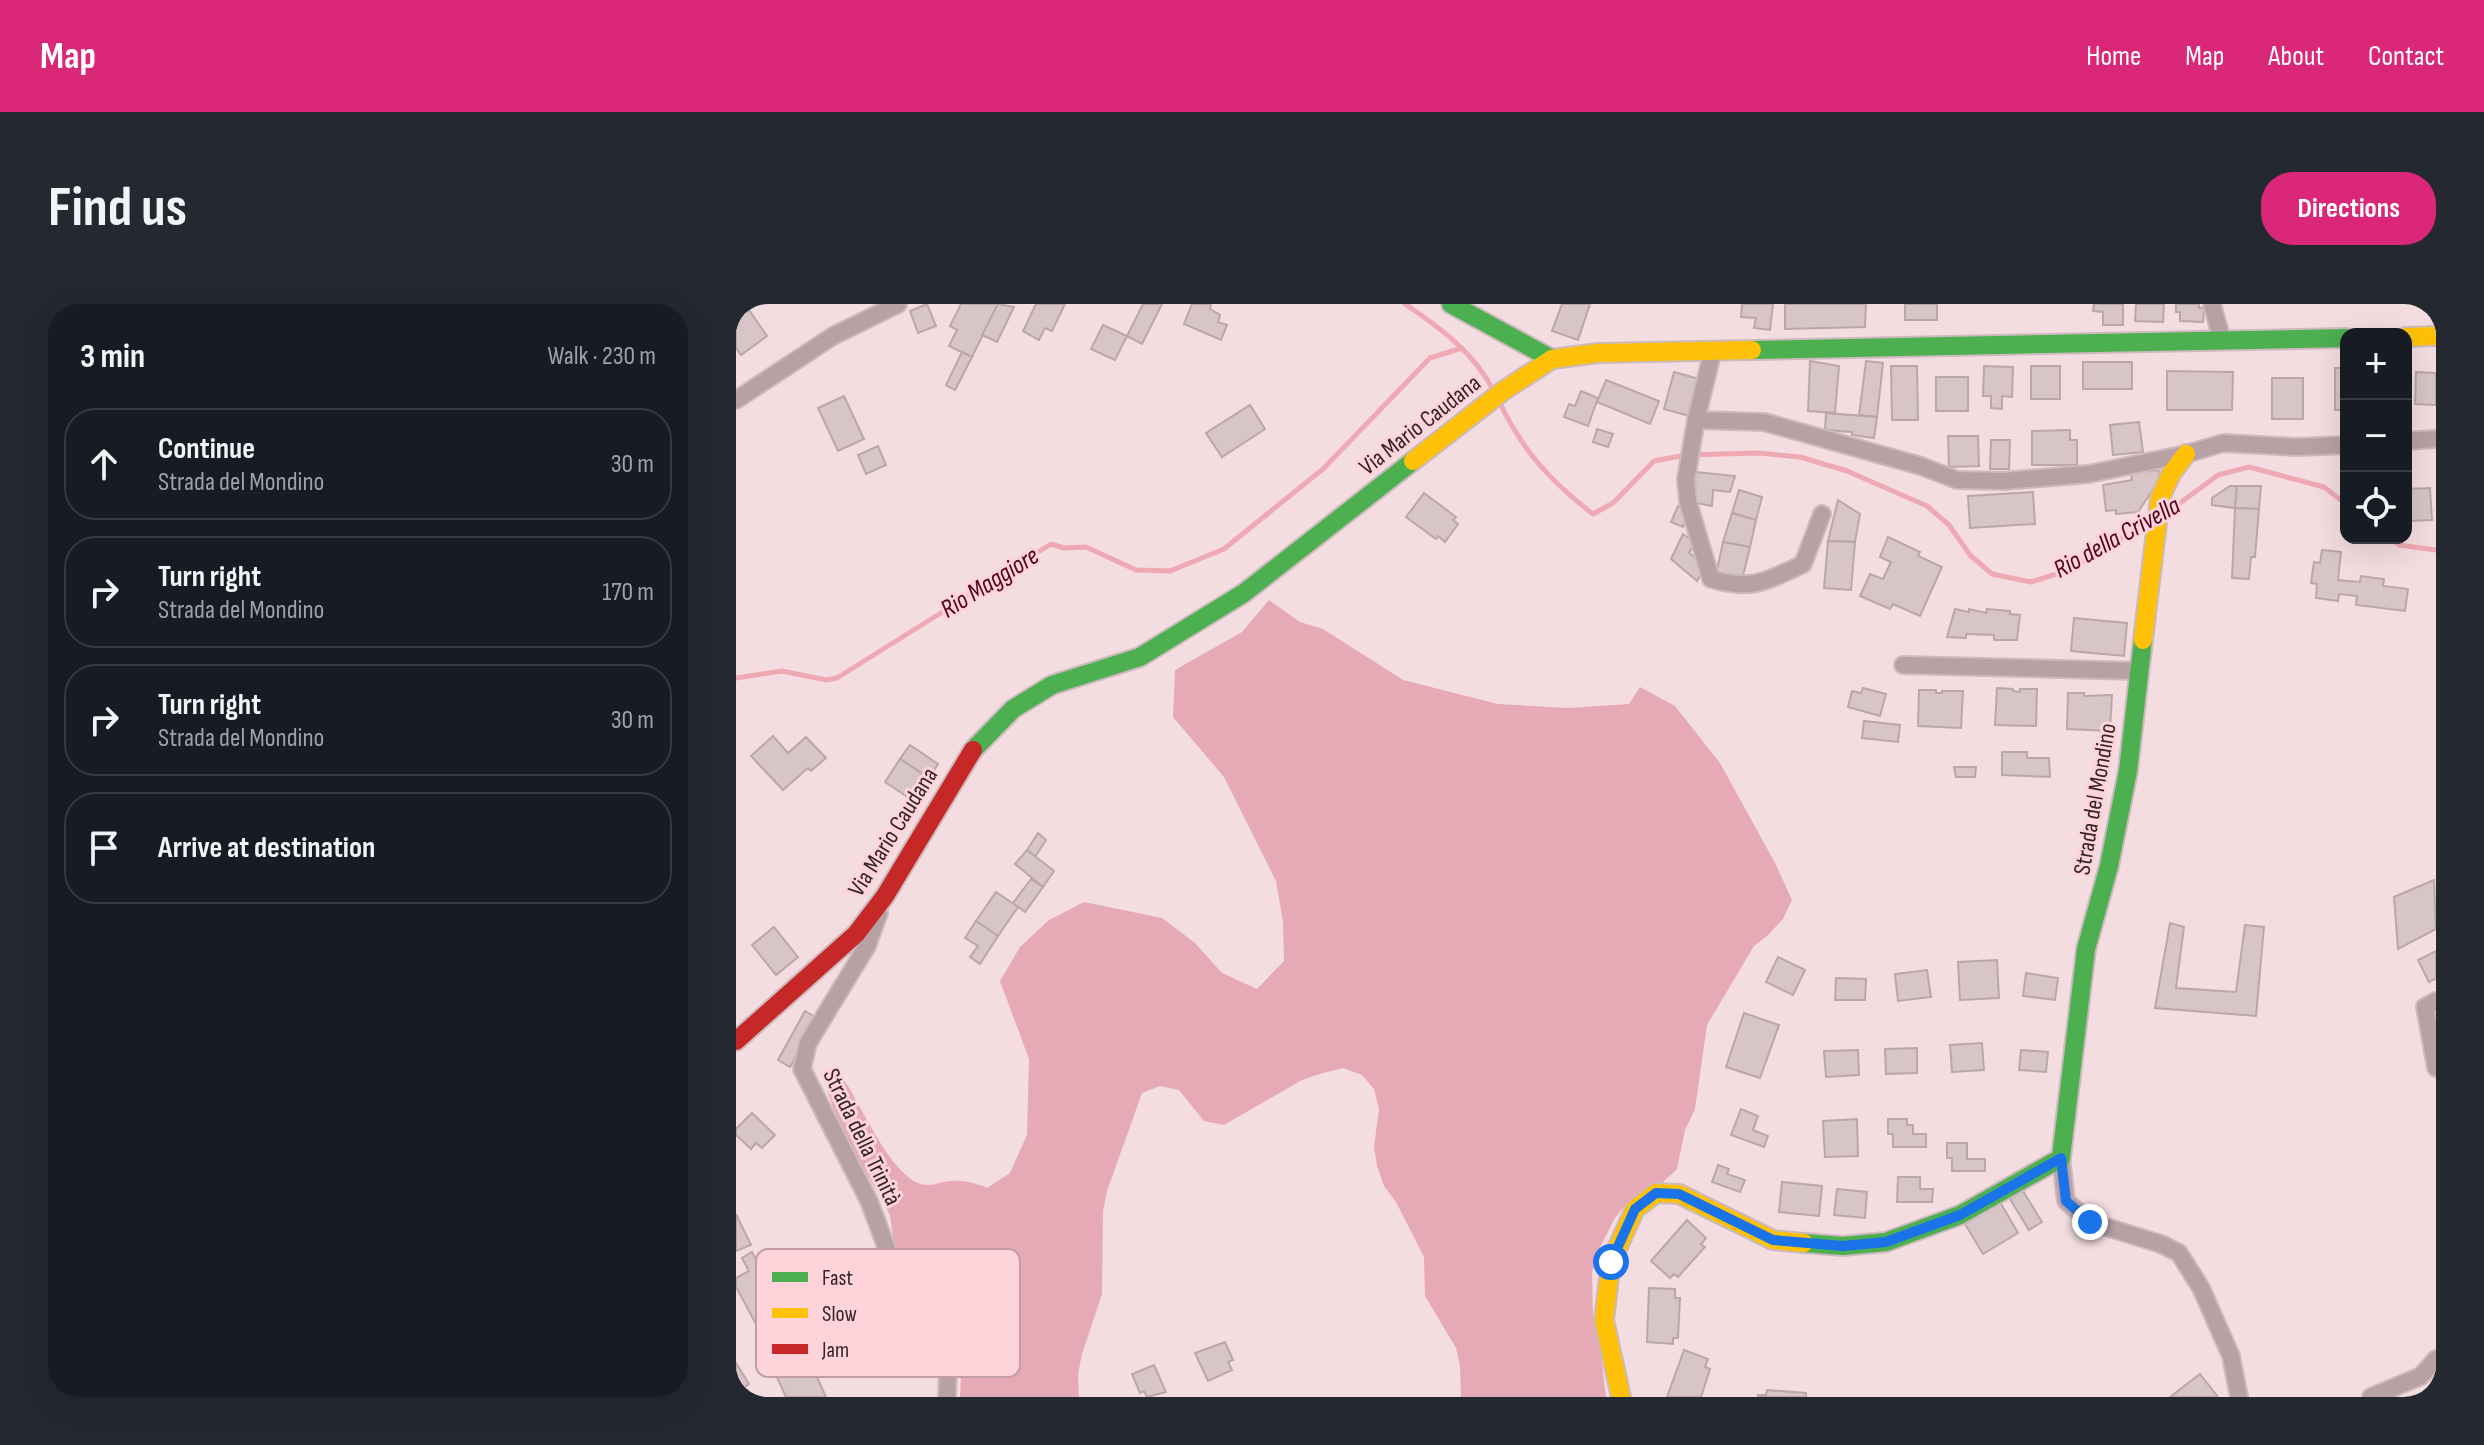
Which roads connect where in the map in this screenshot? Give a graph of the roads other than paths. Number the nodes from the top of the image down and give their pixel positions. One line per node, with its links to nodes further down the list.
1 (898, 304): 10 (street)
2 (1451, 304): 9 (main road)
3 (2212, 304): 7 (street)
4 (2436, 336): 5 (main road)
5 (2412, 337)
6 (2340, 338): 7 (main road, Via Mario Caudana)
7 (2222, 340): 8 (main road, Via Mario Caudana)
8 (1713, 350): 9 (main road, Via Mario Caudana); 11 (street)
9 (1552, 359): 19 (main road, Via Mario Caudana)
10 (736, 400)
11 (1696, 420): 15 (street); 16 (street)
12 (2436, 439): 13 (street)
13 (2412, 441)
14 (2340, 445): 15 (street)
15 (2186, 454): 18 (main road, Strada del Mondino)
16 (1822, 514)
17 (1903, 665): 18 (street)
18 (2139, 671): 23 (main road, Strada del Mondino)
19 (885, 896): 21 (main road, Via Mario Caudana); 24 (street, Strada della Trinità)
20 (2436, 1001): 22 (street)
21 (736, 1041)
22 (2436, 1068)
23 (2061, 1158): 28 (main road); 29 (street, Strada del Mondino)
24 (887, 1249)
25 (2436, 1359): 30 (street)
26 (948, 1377): 27 (street, Strada della Trinità)
27 (947, 1397)
28 (1621, 1397)
29 (2239, 1397)
30 (2371, 1397)

